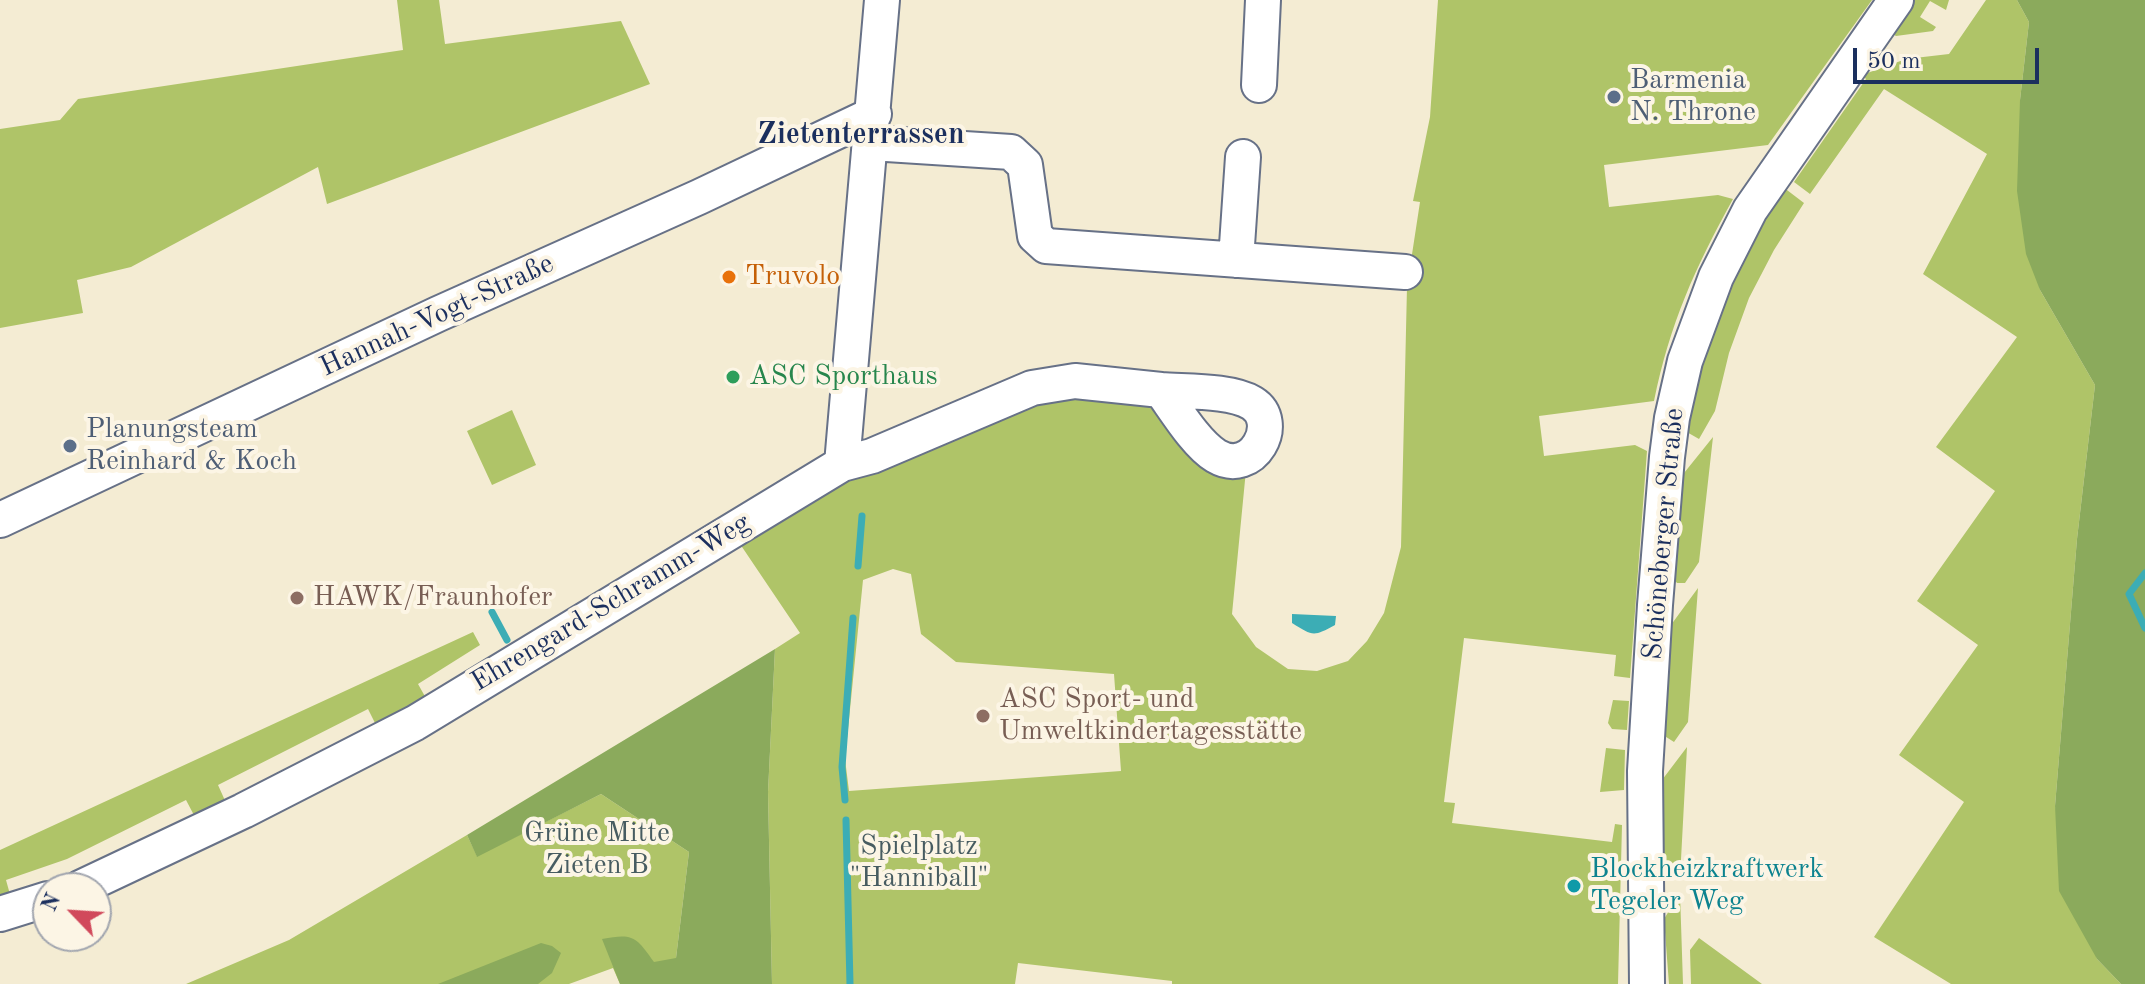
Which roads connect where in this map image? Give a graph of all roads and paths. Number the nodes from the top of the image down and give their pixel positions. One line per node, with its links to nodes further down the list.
1 (882, 0): 5 (street)
2 (1263, 0): 4 (street)
3 (1896, 0): 15 (street, Schöneberger Straße)
4 (1259, 85)
5 (872, 129): 7 (street); 10 (street); 11 (street, Hannah-Vogt-Straße)
6 (1243, 157): 7 (street)
7 (1236, 260): 8 (street)
8 (1405, 272)
9 (1161, 390): 10 (street, Ehrengard-Schramm-Weg)
10 (842, 464): 12 (street, Ehrengard-Schramm-Weg)
11 (0, 520)
12 (112, 873)
13 (32, 904): 14 (street)
14 (0, 914)
15 (1647, 984)

